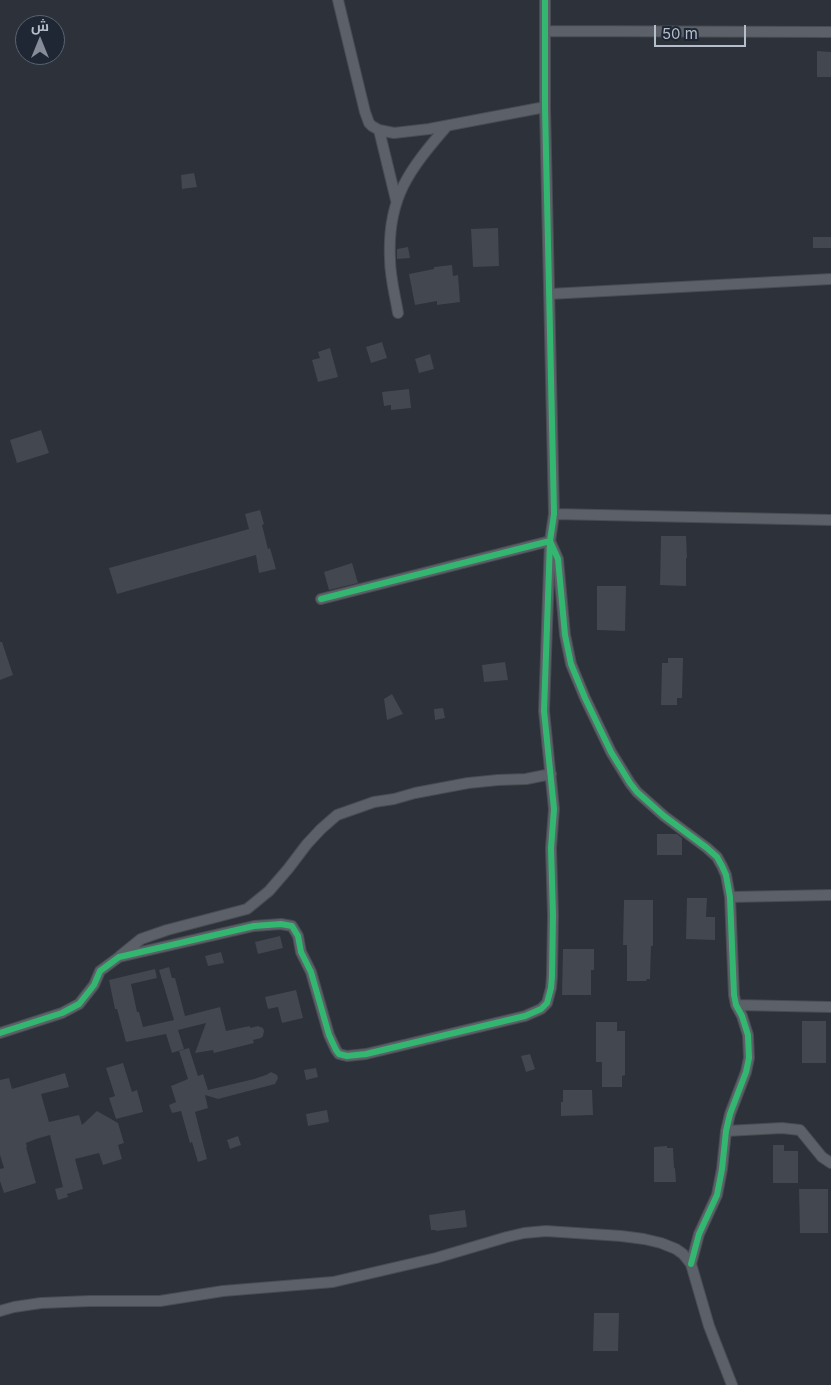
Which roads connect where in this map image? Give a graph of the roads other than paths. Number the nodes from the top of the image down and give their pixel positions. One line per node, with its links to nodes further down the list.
1 (338, 0): 7 (street)
2 (545, 0): 3 (street)
3 (545, 31): 4 (street); 5 (street)
4 (831, 32)
5 (545, 107): 6 (street); 10 (street)
6 (447, 126): 7 (street); 8 (street)
7 (379, 130): 8 (street)
8 (396, 200): 11 (street)
9 (831, 279): 10 (street)
10 (549, 294): 12 (street)
11 (398, 313)
12 (554, 514): 13 (street); 14 (street)
13 (831, 520)
14 (550, 541): 15 (street); 16 (street); 18 (street)
15 (322, 599)
16 (551, 774): 19 (street); 19 (street)
17 (831, 895): 18 (street)
18 (730, 898): 20 (street)
19 (119, 957): 22 (street)
20 (736, 1005): 21 (street); 23 (street)
21 (831, 1007)
22 (0, 1033)
23 (726, 1131): 24 (street); 25 (street)
24 (831, 1163)
25 (691, 1264): 26 (street); 27 (street)
26 (0, 1311)
27 (732, 1385)

